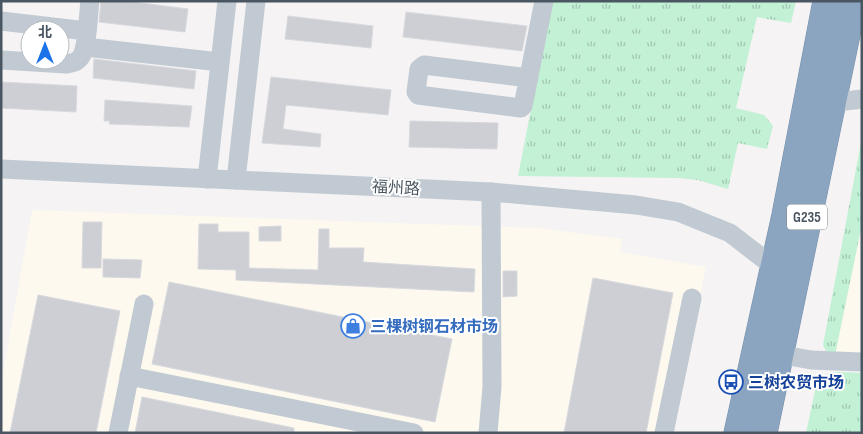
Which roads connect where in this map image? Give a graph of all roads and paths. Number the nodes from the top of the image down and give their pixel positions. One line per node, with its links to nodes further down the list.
1 (90, 1): 9 (street)
2 (227, 1): 11 (street)
3 (256, 1): 17 (street)
4 (539, 1): 7 (street)
5 (827, 1): 14 (highway, G235)
6 (852, 1): 14 (highway, G235)
7 (543, 2): 12 (street)
8 (1, 21): 9 (street)
9 (86, 39): 10 (street); 11 (street)
10 (1, 60)
11 (220, 62): 16 (street)
12 (529, 78): 12 (street)
13 (862, 100): 14 (street)
14 (819, 104): 19 (highway, G235); 22 (highway, G235)
15 (1, 169): 16 (street, 福州路)
16 (207, 179): 17 (street, 福州路)
17 (236, 180): 18 (street, 福州路)
18 (491, 192): 19 (street, 福州路); 27 (street)
19 (774, 267): 22 (highway, G235)
20 (692, 298): 28 (street)
21 (144, 304): 24 (street)
22 (768, 352): 23 (street); 29 (highway, G235); 30 (highway, G235)
23 (862, 362)
24 (130, 376): 25 (street); 26 (street)
25 (118, 433)
26 (414, 433)
27 (488, 433)
28 (664, 433)
29 (738, 433)
30 (763, 433)

